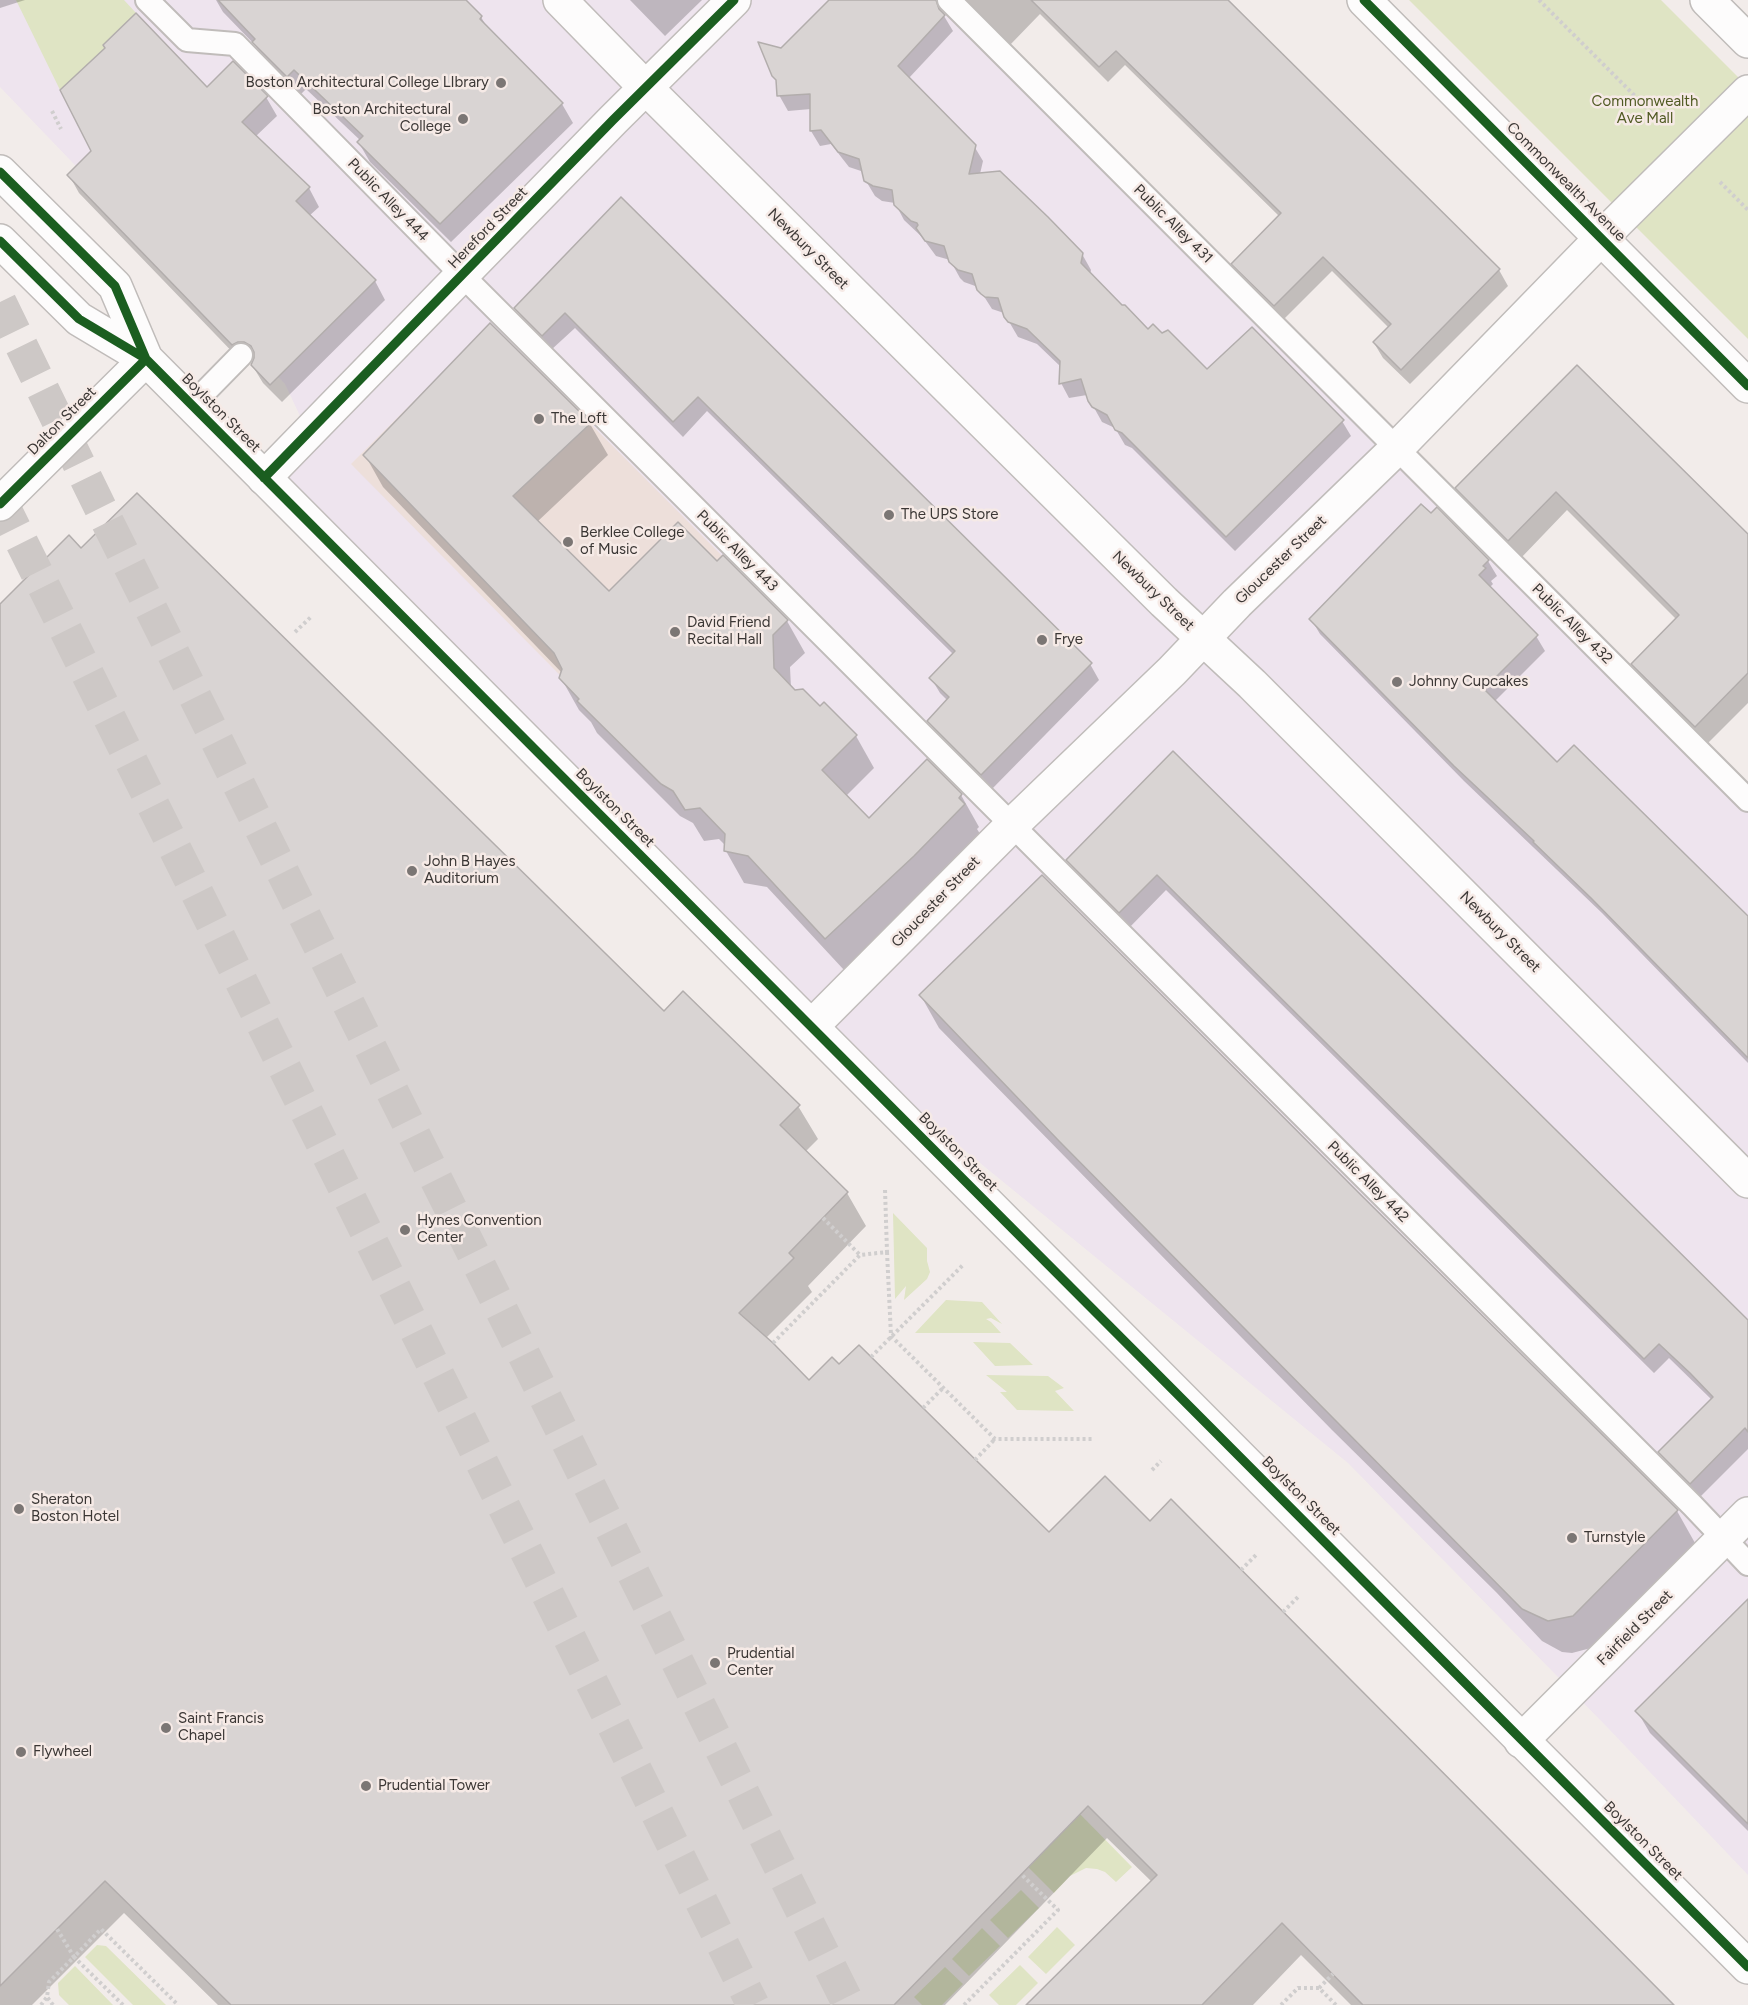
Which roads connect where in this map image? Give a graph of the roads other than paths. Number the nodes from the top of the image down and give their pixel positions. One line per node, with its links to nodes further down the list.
1 (147, 0): 13 (lane, Public Alley 444)
2 (560, 0): 8 (main road, Newbury Street)
3 (734, 0): 8 (main road, Hereford Street)
4 (949, 0): 18 (lane, Public Alley 431)
5 (1364, 0): 11 (main road, Commonwealth Avenue)
6 (1707, 0): 7 (main road)
7 (1748, 41)
8 (646, 88): 13 (main road, Hereford Street); 21 (main road, Newbury Street)
9 (1748, 92): 11 (main road, Gloucester Street)
10 (0, 172): 15 (main road, Boylston Street)
11 (1601, 238): 16 (main road, Commonwealth Avenue); 18 (main road, Gloucester Street)
12 (0, 241): 15 (main road, Boylston Street)
13 (463, 276): 19 (main road, Hereford Street); 23 (lane, Public Alley 443)
14 (242, 355): 17 (lane)
15 (146, 359): 17 (main road, Boylston Street); 20 (main road, Dalton Street)
16 (1748, 386)
17 (192, 405): 19 (main road, Boylston Street)
18 (1397, 448): 21 (main road, Gloucester Street); 22 (lane, Public Alley 432)
19 (264, 478): 24 (main road, Boylston Street)
20 (0, 504)
21 (1203, 640): 23 (main road, Gloucester Street); 25 (main road, Newbury Street)
22 (1748, 800)
23 (1012, 825): 24 (main road, Gloucester Street); 27 (lane, Public Alley 442)
24 (812, 1026): 29 (main road, Boylston Street)
25 (1748, 1181)
26 (1748, 1514): 27 (main road, Fairfield Street)
27 (1724, 1539): 28 (lane, Public Alley 442); 29 (main road, Fairfield Street)
28 (1748, 1564)
29 (1521, 1741): 30 (main road, Boylston Street)
30 (1748, 1967)

